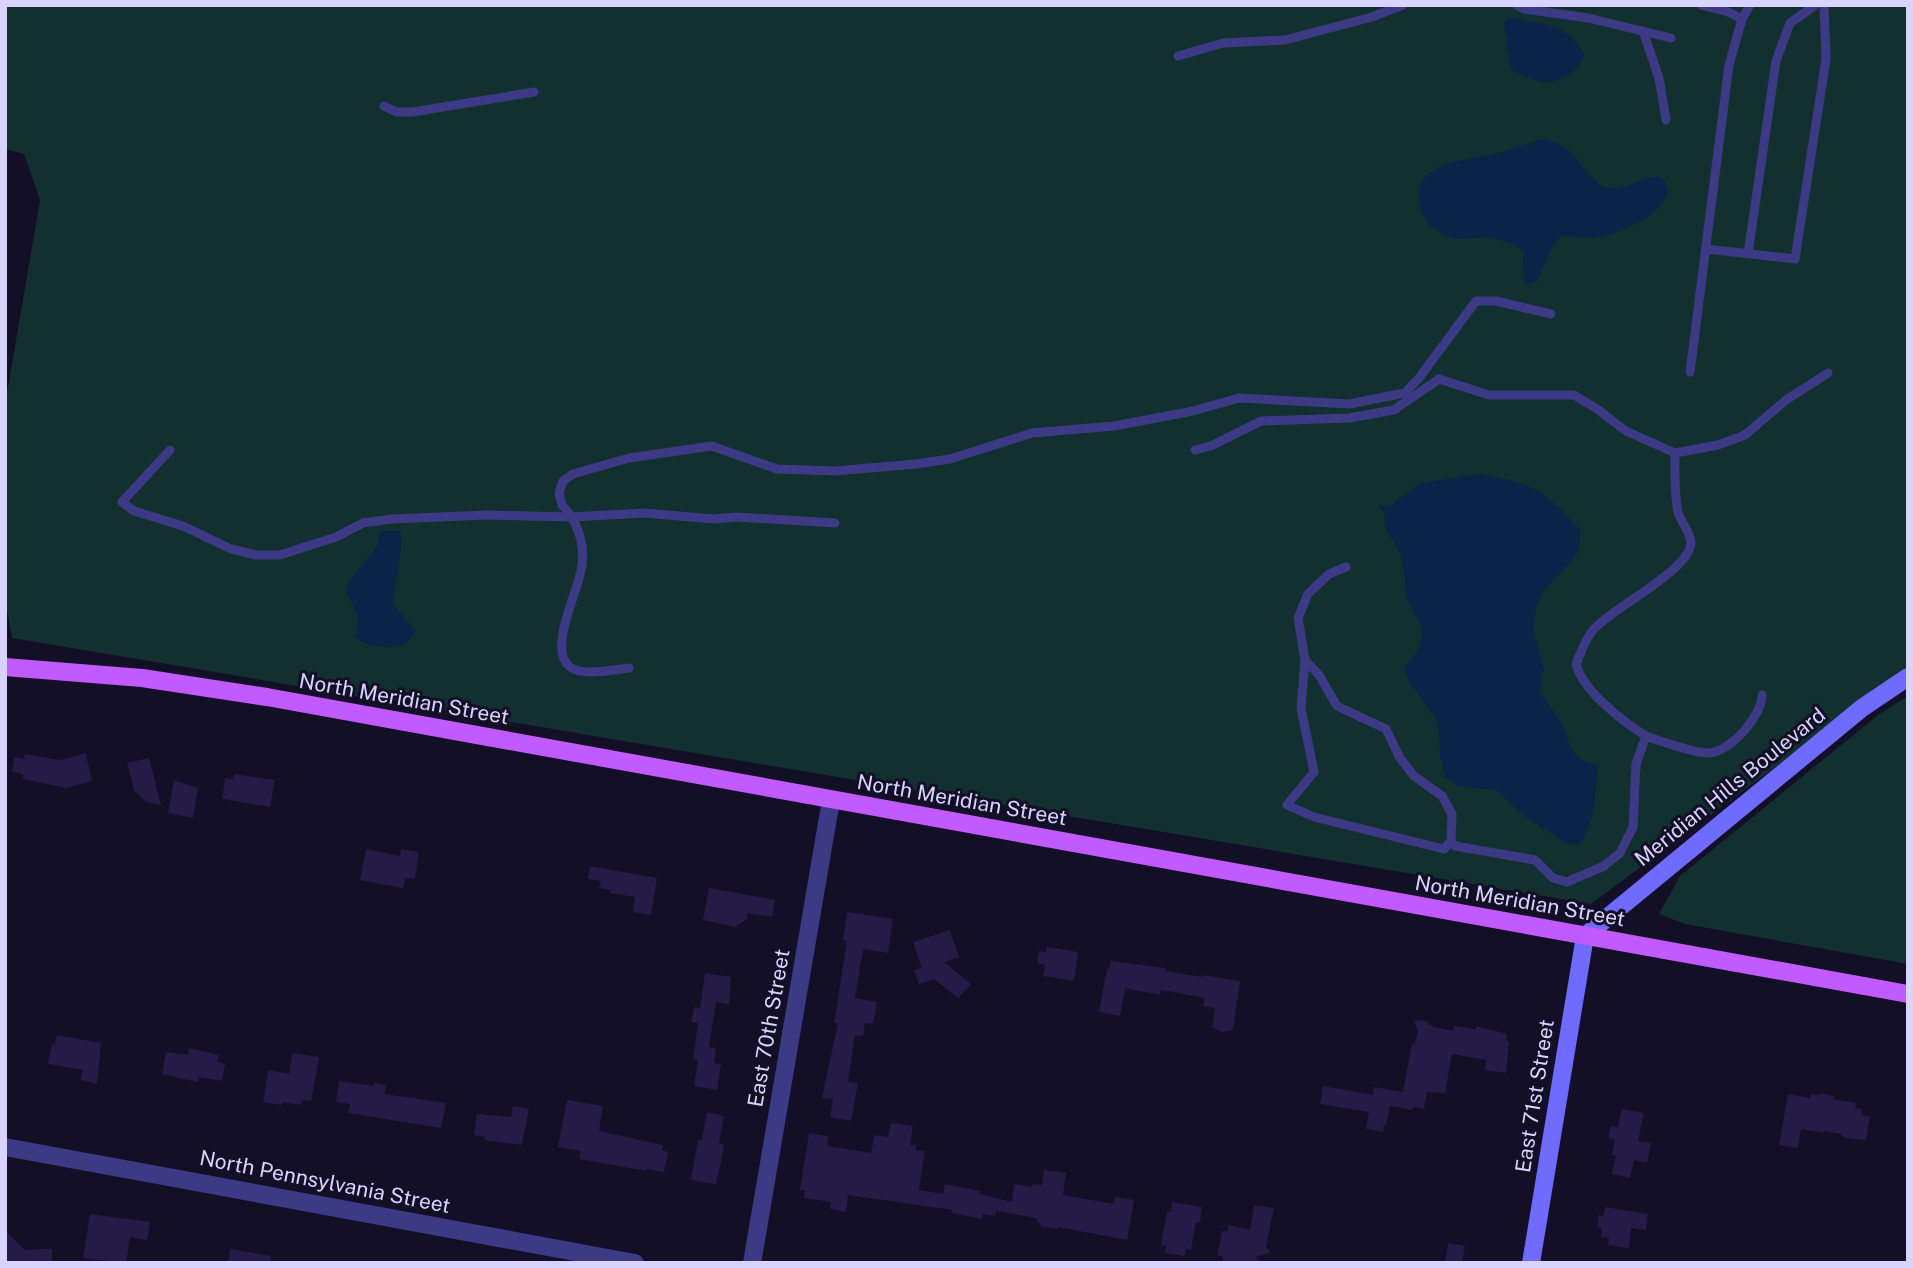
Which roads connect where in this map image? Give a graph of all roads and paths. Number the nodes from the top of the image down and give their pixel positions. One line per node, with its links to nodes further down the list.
1 (1403, 5): 10 (lane)
2 (1517, 5): 8 (lane)
3 (1701, 5): 7 (lane)
4 (1750, 5): 7 (lane)
5 (1815, 5): 15 (lane)
6 (1824, 5): 15 (lane)
7 (1742, 19): 14 (lane)
8 (1643, 31): 9 (lane); 13 (lane)
9 (1671, 38)
10 (1178, 56)
11 (534, 92): 12 (lane)
12 (384, 106)
13 (1666, 120)
14 (1706, 249): 15 (lane); 17 (lane)
15 (1748, 254)
16 (1551, 314): 22 (lane)
17 (1690, 372)
18 (1828, 373): 21 (lane)
19 (170, 450): 22 (lane)
20 (1195, 450): 21 (lane)
21 (1675, 453): 30 (lane)
22 (572, 517): 23 (lane); 27 (lane)
23 (835, 523)
24 (1346, 567): 25 (lane)
25 (1305, 660): 32 (lane); 32 (lane)
26 (5, 667): 31 (main road, North Meridian Street)
27 (629, 668)
28 (1908, 677): 33 (main road, Meridian Hills Boulevard)
29 (1762, 695): 30 (lane)
30 (1646, 736): 32 (lane)
31 (831, 800): 33 (main road, North Meridian Street); 37 (street, East 70th Street)
32 (1451, 841)
33 (1585, 936): 34 (main road, North Meridian Street); 38 (main road, East 71st Street)
34 (1908, 994)
35 (5, 1147): 36 (street, North Pennsylvania Street)
36 (635, 1263)
37 (752, 1263)
38 (1531, 1263)

